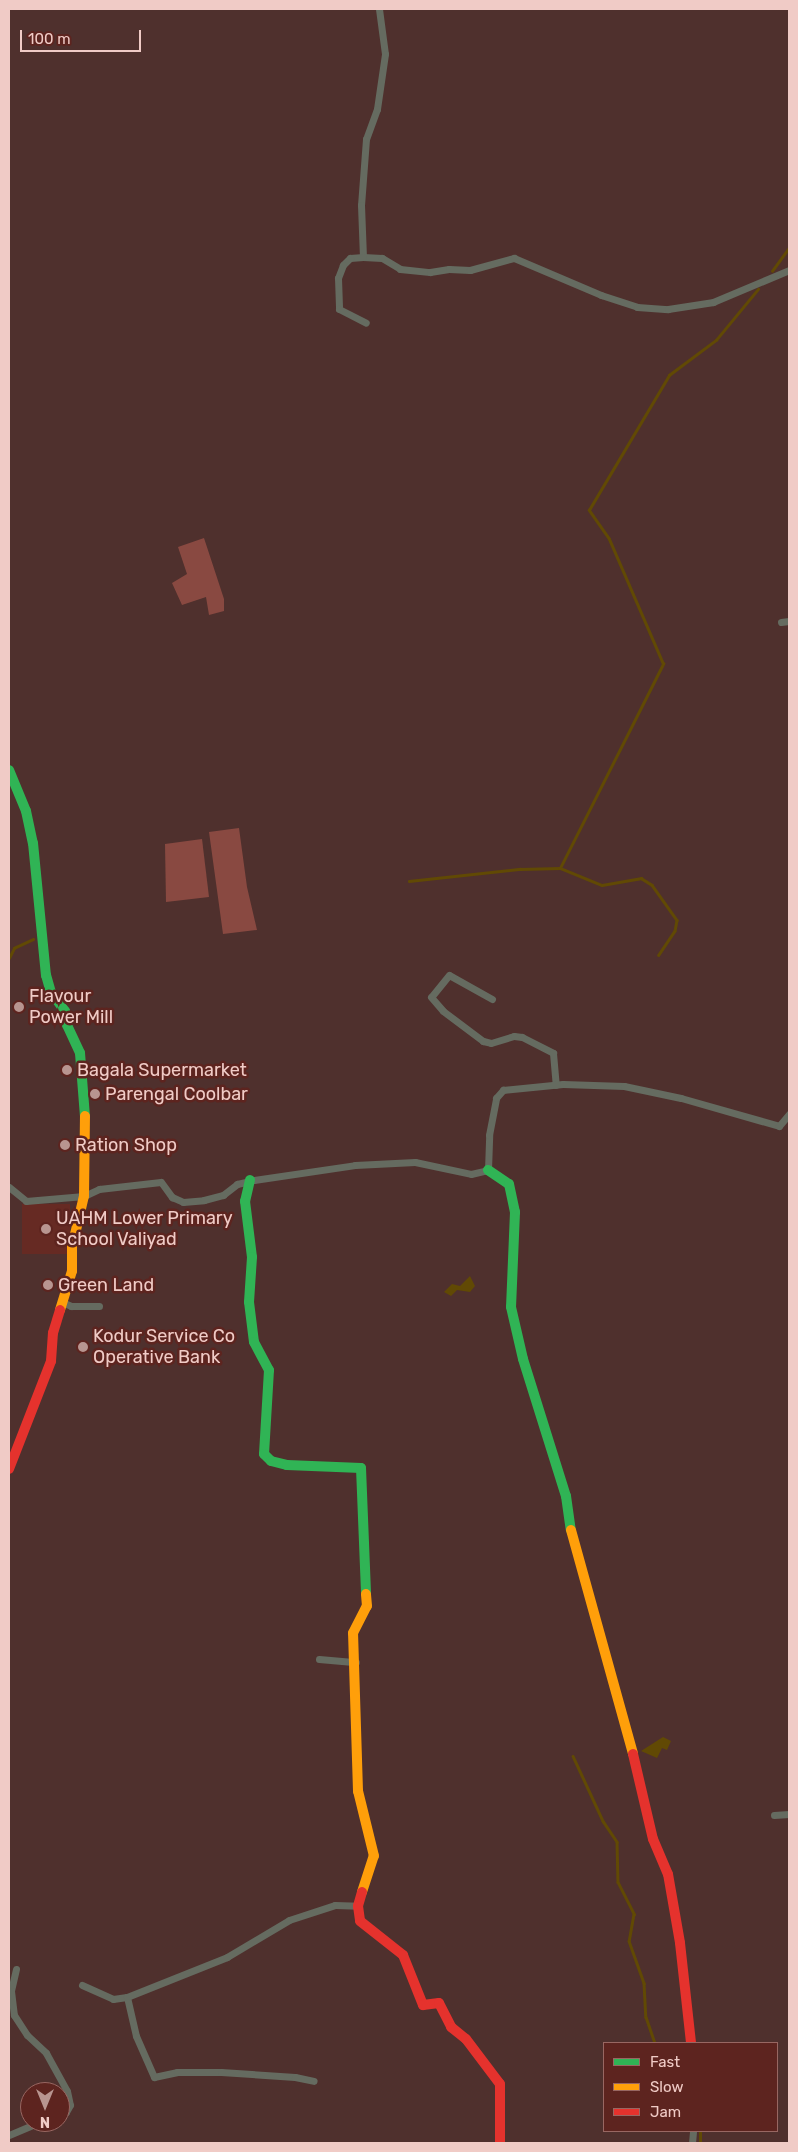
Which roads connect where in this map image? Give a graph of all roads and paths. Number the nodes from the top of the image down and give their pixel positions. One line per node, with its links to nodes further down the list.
1 (379, 9): 2 (street)
2 (363, 257): 3 (street); 4 (street)
3 (789, 270)
4 (366, 323)
5 (9, 770): 12 (street)
6 (492, 999): 7 (street)
7 (556, 1085): 8 (street); 9 (street)
8 (789, 1114)
9 (488, 1170): 10 (street); 24 (street)
10 (250, 1180): 12 (street); 17 (street)
11 (9, 1187): 12 (street)
12 (84, 1196): 13 (street)
13 (62, 1302): 14 (street); 15 (street)
14 (99, 1306)
15 (9, 1469)
16 (319, 1659): 17 (street)
17 (356, 1662): 20 (street)
18 (789, 1814): 19 (street)
19 (774, 1815)
20 (358, 1906): 23 (street); 27 (street)
21 (16, 1969): 26 (street)
22 (82, 1985): 23 (street)
23 (127, 1997): 25 (street)
24 (691, 2042)
25 (314, 2081)
26 (62, 2082)
27 (500, 2143)

